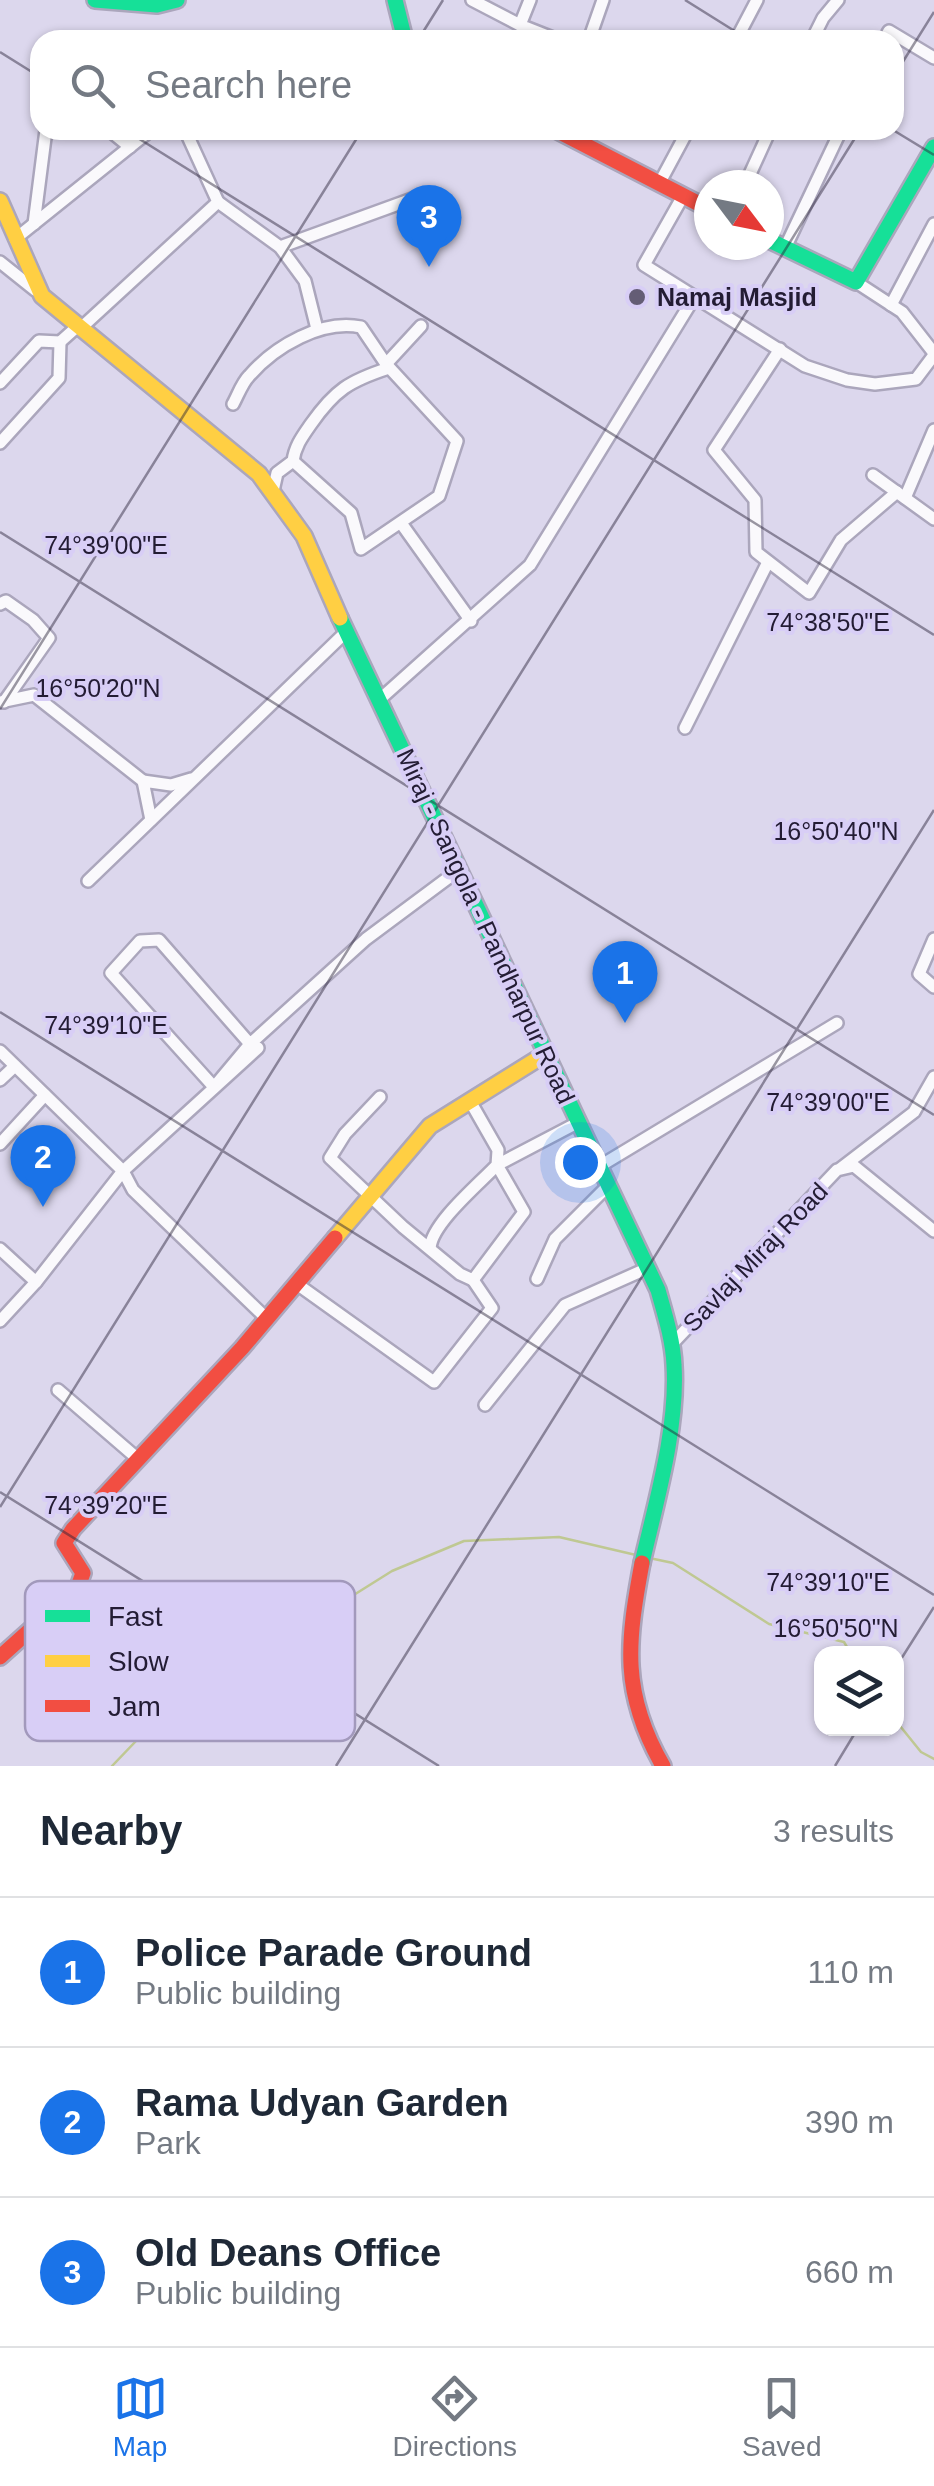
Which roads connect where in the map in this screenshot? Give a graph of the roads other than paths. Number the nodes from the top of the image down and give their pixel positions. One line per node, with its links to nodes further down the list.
1 (95, 0): 9 (main road)
2 (177, 0): 9 (main road)
3 (395, 0): 11 (main road)
4 (472, 0): 10 (street)
5 (530, 0): 10 (street)
6 (603, 0): 13 (street)
7 (758, 0): 14 (street)
8 (838, 0): 15 (street)
9 (157, 2)
10 (520, 24): 12 (street)
11 (402, 30)
12 (534, 30)
13 (592, 30)
14 (742, 30)
15 (817, 30)
16 (904, 40): 17 (street)
17 (934, 58)
18 (45, 140): 35 (street)
19 (122, 140): 26 (street)
20 (139, 140): 26 (street)
21 (190, 140): 32 (street)
22 (575, 140): 29 (main road)
23 (683, 140): 29 (street)
24 (765, 140): 28 (street)
25 (836, 140): 39 (street)
26 (130, 147): 35 (street)
27 (934, 147): 41 (main road)
28 (752, 170)
29 (659, 184): 31 (main road)
30 (423, 196): 38 (street)
31 (683, 196): 33 (main road); 43 (street)
32 (218, 202): 38 (street); 45 (street)
33 (694, 202)
34 (1, 208): 37 (main road, Miraj - Sangola - Pandharpur Road)
35 (34, 224): 37 (street)
36 (934, 224): 44 (street)
37 (15, 239): 42 (main road, Miraj - Sangola - Pandharpur Road)
38 (280, 247): 47 (street)
39 (785, 248): 41 (main road)
40 (0, 262): 42 (street)
41 (856, 282): 44 (street)
42 (42, 296): 45 (main road, Miraj - Sangola - Pandharpur Road)
43 (695, 296): 49 (street); 64 (street)
44 (891, 304): 50 (street)
45 (81, 326): 48 (street); 58 (main road, Miraj - Sangola - Pandharpur Road)
46 (421, 326): 51 (street)
47 (318, 329): 51 (street); 53 (street)
48 (60, 342): 52 (street); 55 (street)
49 (780, 349): 50 (street); 62 (street)
50 (934, 354)
51 (388, 366): 56 (street); 61 (street)
52 (0, 383)
53 (233, 404)
54 (934, 431): 59 (street)
55 (0, 443)
56 (293, 461): 58 (street); 61 (street)
57 (873, 475): 59 (street)
58 (273, 493): 65 (main road, Miraj - Sangola - Pandharpur Road)
59 (901, 495): 60 (street); 62 (street)
60 (934, 518)
61 (402, 523): 64 (street)
62 (768, 562): 68 (street)
63 (0, 604): 67 (street)
64 (471, 621): 66 (street)
65 (346, 632): 66 (main road, Miraj - Sangola - Pandharpur Road); 69 (street)
66 (378, 700): 72 (main road, Miraj - Sangola - Pandharpur Road)
67 (2, 702): 70 (street)
68 (684, 728)
69 (195, 778): 70 (street); 71 (street)
70 (143, 782): 71 (street)
71 (152, 820): 73 (street)
72 (460, 869): 77 (street); 79 (main road, Miraj - Sangola - Pandharpur Road)
73 (88, 881)
74 (934, 939): 75 (street)
75 (934, 987)
76 (837, 1023): 90 (street)
77 (250, 1044): 83 (street); 83 (street)
78 (0, 1051): 80 (street)
79 (547, 1054): 86 (main road); 87 (main road, Miraj - Sangola - Pandharpur Road)
80 (15, 1066): 82 (street); 84 (street)
81 (934, 1077): 91 (street, Savlaj Miraj Road)
82 (0, 1080)
83 (214, 1087): 92 (street)
84 (45, 1095): 88 (street); 92 (street)
85 (380, 1097): 94 (street)
86 (470, 1101): 89 (street); 94 (main road)
87 (580, 1122): 89 (street); 90 (main road, Miraj - Sangola - Pandharpur Road)
88 (0, 1144)
89 (497, 1166): 96 (street); 100 (street)
90 (600, 1166): 93 (main road, Miraj - Sangola - Pandharpur Road)
91 (838, 1170): 95 (street, Savlaj Miraj Road); 105 (street, Savlaj Miraj Road)
92 (124, 1171): 101 (street); 103 (street)
93 (609, 1184): 98 (main road, Miraj - Sangola - Pandharpur Road); 99 (street)
94 (370, 1197): 96 (street); 102 (main road)
95 (934, 1231)
96 (430, 1248): 100 (street)
97 (0, 1249): 101 (street)
98 (648, 1268): 105 (main road, Miraj - Sangola - Pandharpur Road); 107 (street)
99 (538, 1279)
100 (473, 1280): 102 (street)
101 (36, 1282): 104 (street)
102 (297, 1284): 103 (main road)
103 (267, 1319): 108 (main road)
104 (0, 1321)
105 (673, 1343): 112 (main road, Miraj - Sangola - Pandharpur Road)
106 (58, 1390): 108 (street)
107 (485, 1405)
108 (138, 1459): 109 (main road)
109 (80, 1581)
110 (25, 1635): 111 (main road)
111 (0, 1658)
112 (663, 1766)

